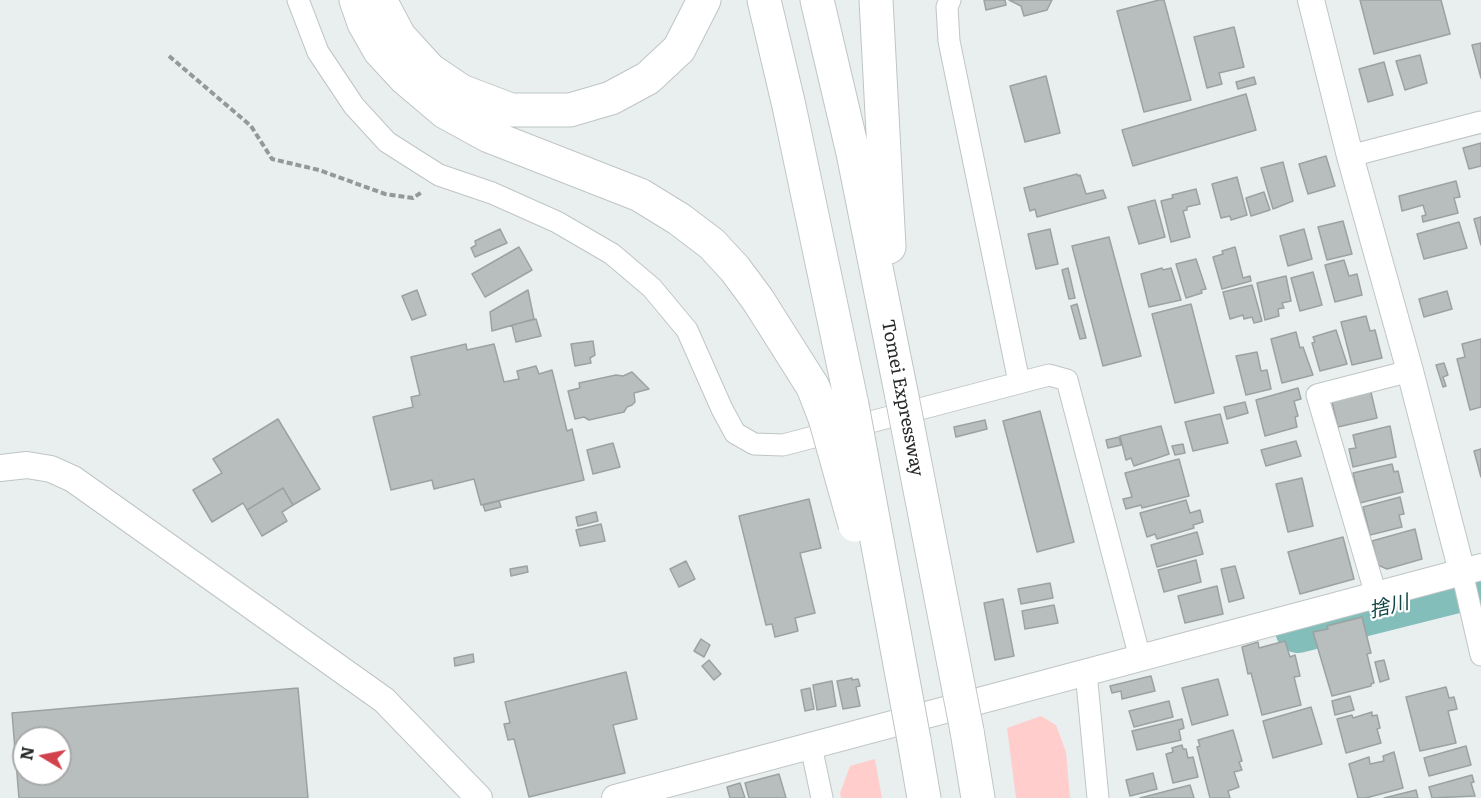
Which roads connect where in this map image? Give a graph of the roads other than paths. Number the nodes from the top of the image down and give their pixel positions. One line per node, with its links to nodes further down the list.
1 (298, 0): 13 (street)
2 (356, 0): 15 (highway)
3 (380, 0): 4 (highway)
4 (704, 0)
5 (764, 0): 15 (highway)
6 (817, 0): 14 (highway, Tomei Expressway)
7 (876, 0): 14 (highway)
8 (950, 0): 13 (street)
9 (1311, 0): 11 (street)
10 (1481, 122): 11 (street)
11 (1350, 156): 12 (street)
12 (1410, 371): 17 (street); 18 (street)
13 (1019, 382): 20 (street)
14 (902, 397): 29 (highway, Tomei Expressway, bridge)
15 (839, 412): 22 (highway, bridge)
16 (0, 468): 24 (street)
17 (1471, 569): 18 (street); 19 (street)
18 (1376, 595): 20 (street)
19 (1481, 655)
20 (1140, 658): 21 (street)
21 (1086, 672): 23 (street); 30 (street)
22 (906, 744): 27 (highway); 28 (highway)
23 (811, 746): 25 (street); 26 (street)
24 (479, 798)
25 (615, 798)
26 (822, 798)
27 (908, 798)
28 (924, 798)
29 (978, 798)
30 (1098, 798)

